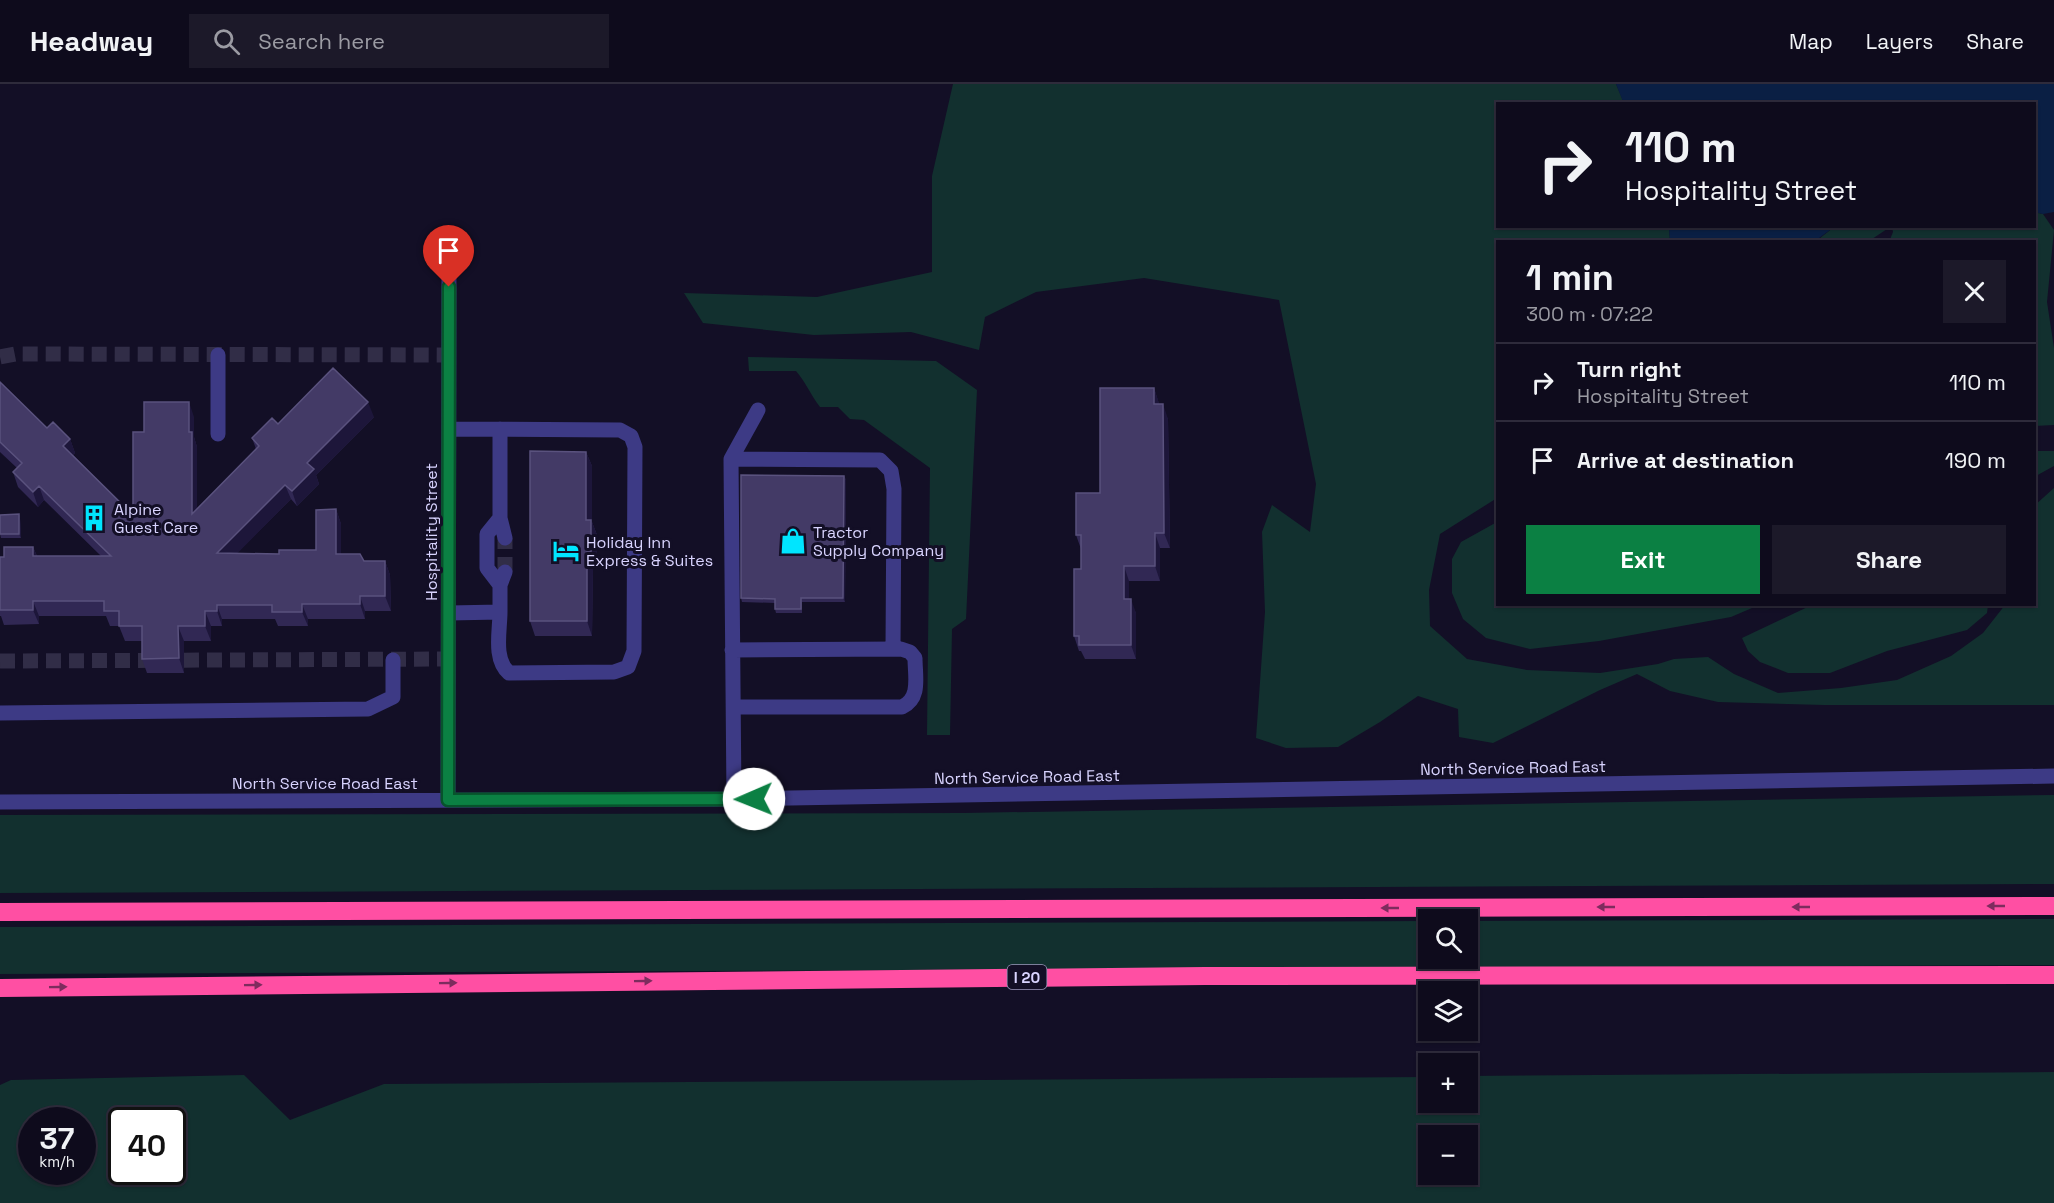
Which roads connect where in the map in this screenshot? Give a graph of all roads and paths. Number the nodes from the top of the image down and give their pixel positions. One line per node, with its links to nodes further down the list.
1 (449, 264): 4 (street, Hospitality Street)
2 (218, 355): 6 (street)
3 (758, 410): 7 (street)
4 (449, 429): 5 (street); 10 (street, Hospitality Street)
5 (500, 429): 8 (street); 11 (street)
6 (218, 434)
7 (731, 459): 12 (street); 13 (street)
8 (500, 518): 9 (street); 11 (street)
9 (505, 538)
10 (449, 612): 11 (street); 19 (street, Hospitality Street)
11 (500, 612)
12 (893, 649): 13 (street); 15 (street)
13 (732, 650): 15 (street)
14 (393, 660): 16 (street)
15 (734, 707): 18 (street)
16 (0, 713)
17 (2054, 776): 18 (street, North Service Road East)
18 (734, 799): 19 (street, North Service Road East)
19 (448, 800): 20 (street, North Service Road East)
20 (0, 802)
21 (2054, 906): 22 (highway, one-way to 22)
22 (0, 912)
23 (2054, 975): 24 (highway, I 20, one-way to 23)
24 (0, 988)

